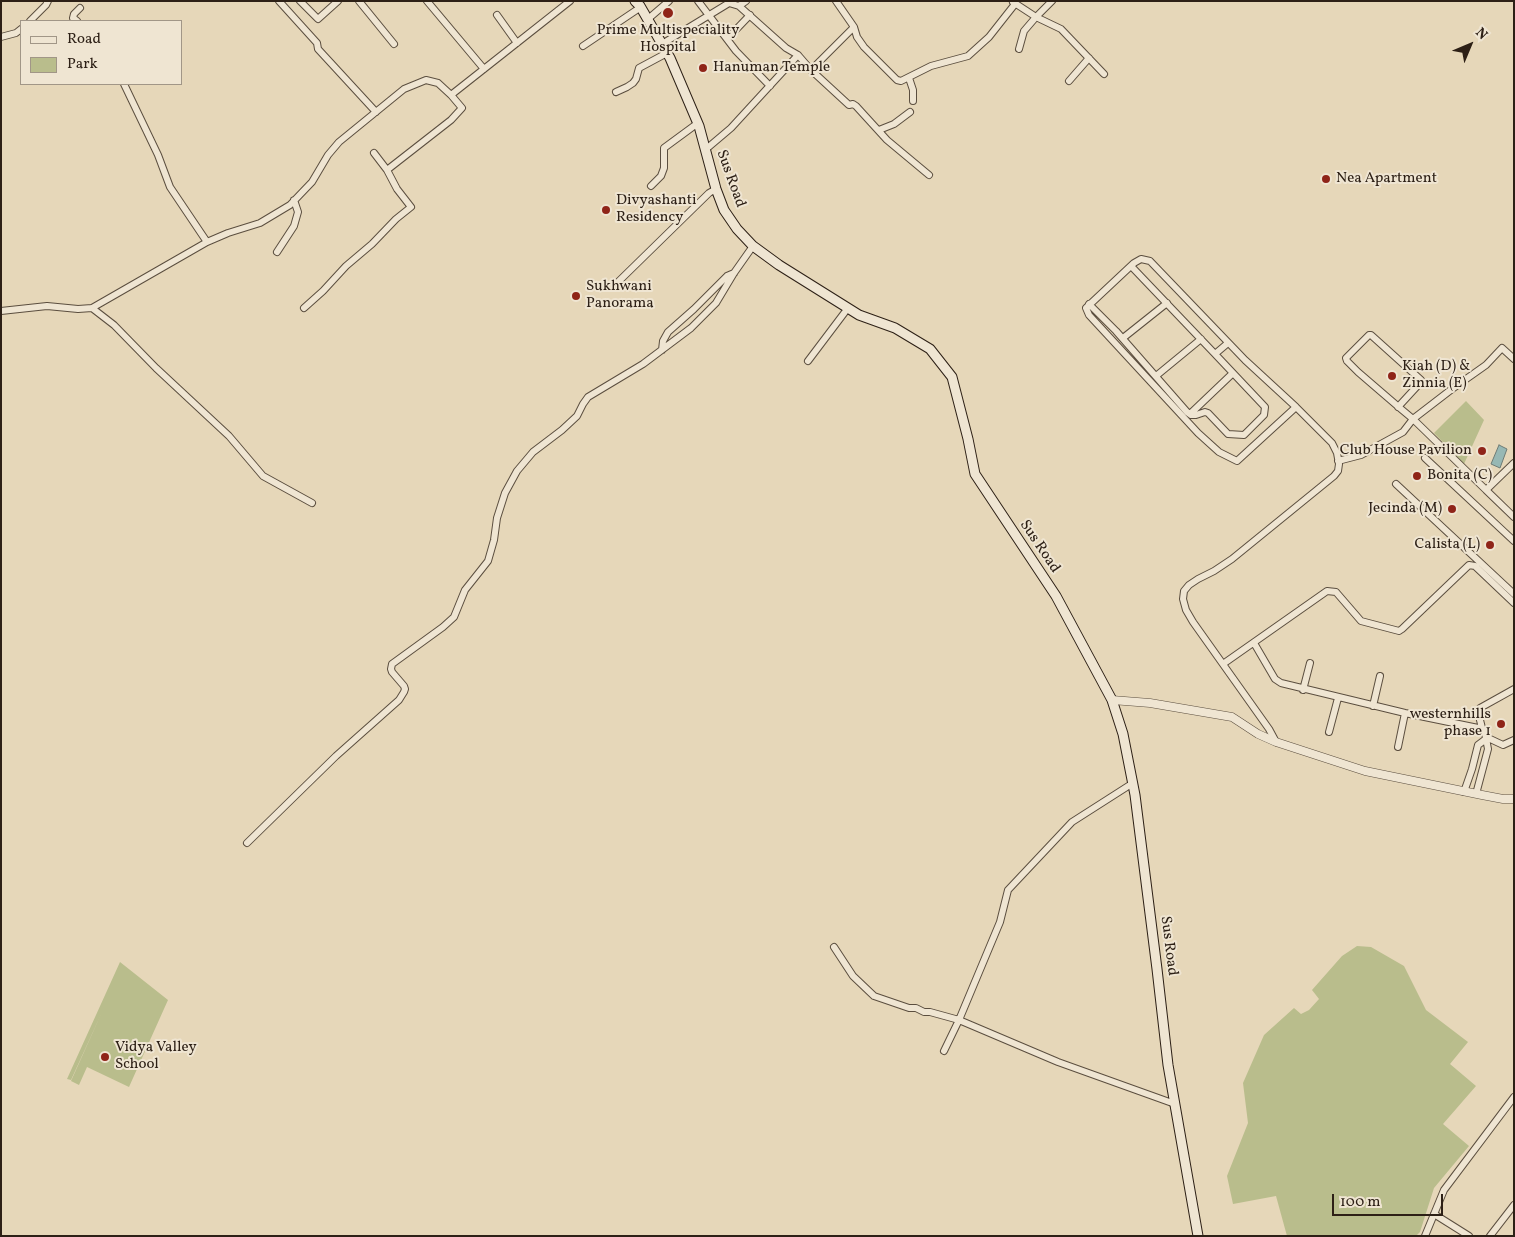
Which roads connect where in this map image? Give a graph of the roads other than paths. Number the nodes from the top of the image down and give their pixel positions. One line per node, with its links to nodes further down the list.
1 (48, 1): 22 (street)
2 (278, 1): 46 (street)
3 (300, 1): 4 (street)
4 (338, 1)
5 (359, 1): 29 (street)
6 (427, 1): 36 (street)
7 (570, 1): 28 (street)
8 (669, 1): 21 (street)
9 (698, 1): 18 (street)
10 (746, 1): 15 (street)
11 (836, 1): 24 (street)
12 (1052, 1): 20 (street)
13 (1014, 2): 20 (street); 39 (street)
14 (638, 4): 21 (main road, Sus Road); 31 (street)
15 (739, 6): 18 (street); 19 (street)
16 (80, 8): 23 (street)
17 (497, 15): 28 (street)
18 (710, 15): 27 (street); 30 (street)
19 (750, 16): 27 (street); 34 (street)
20 (1036, 17): 32 (street); 35 (street)
21 (648, 19): 30 (main road, Sus Road)
22 (31, 20)
23 (76, 20)
24 (854, 27): 37 (street); 39 (street)
25 (20, 30): 26 (street)
26 (1, 37)
27 (727, 39): 42 (street)
28 (517, 43): 36 (street)
29 (394, 44)
30 (662, 44): 33 (main road, Sus Road)
31 (583, 46)
32 (1018, 49)
33 (667, 53): 43 (street); 48 (main road, Sus Road)
34 (798, 55): 37 (street); 42 (street)
35 (1089, 58): 38 (street); 40 (street)
36 (484, 69): 44 (street)
37 (812, 70): 49 (street)
38 (1104, 74)
39 (910, 78): 45 (street)
40 (1069, 81)
41 (124, 85): 57 (street)
42 (770, 86): 50 (street)
43 (616, 92)
44 (451, 95): 46 (street); 52 (street)
45 (913, 101)
46 (376, 112): 56 (street)
47 (910, 112): 49 (street)
48 (698, 124): 50 (main road, Sus Road); 54 (street)
49 (879, 130): 53 (street)
50 (705, 150): 55 (main road, Sus Road)
51 (374, 153): 52 (street)
52 (387, 170): 66 (street)
53 (929, 175)
54 (651, 186)
55 (716, 189): 58 (main road, Sus Road); 62 (street)
56 (294, 200): 57 (street); 59 (street)
57 (207, 242): 65 (street)
58 (753, 246): 61 (street); 67 (main road, Sus Road)
59 (278, 252)
60 (1131, 266): 63 (street); 64 (street); 71 (street)
61 (734, 274): 72 (street); 72 (street)
62 (618, 282)
63 (1167, 303): 69 (street); 70 (street)
64 (1089, 304): 69 (street); 79 (street)
65 (92, 308): 68 (street); 87 (street)
66 (304, 308)
67 (848, 308): 75 (street); 99 (main road, Sus Road)
68 (1, 310)
69 (1123, 338): 77 (street)
70 (1201, 339): 73 (street); 77 (street)
71 (1228, 343): 73 (street); 79 (street)
72 (662, 350): 112 (street)
73 (1215, 354): 76 (street)
74 (1514, 359): 81 (street)
75 (808, 361)
76 (1232, 373): 80 (street); 80 (street)
77 (1156, 376): 80 (street)
78 (1398, 407): 78 (street); 81 (street)
79 (1296, 408): 83 (street)
80 (1190, 414)
81 (1413, 419): 83 (street); 86 (street)
82 (1425, 458): 89 (street)
83 (1338, 461): 94 (street)
84 (1514, 463): 86 (street)
85 (1396, 484): 90 (street)
86 (1486, 490): 88 (street)
87 (312, 503)
88 (1514, 517)
89 (1514, 541)
90 (1514, 594)
91 (1514, 603): 92 (street)
92 (1254, 643): 94 (street); 97 (street)
93 (1310, 663): 97 (street)
94 (1223, 664): 106 (street)
95 (1380, 676): 100 (street)
96 (1514, 689): 102 (street)
97 (1304, 690): 98 (street)
98 (1338, 698): 100 (street); 103 (street)
99 (1112, 700): 106 (street); 108 (main road, Sus Road)
100 (1373, 706): 101 (street)
101 (1405, 714): 102 (street); 107 (street)
102 (1482, 728): 104 (street)
103 (1329, 732)
104 (1486, 738): 105 (street); 109 (street); 110 (street)
105 (1514, 740)
106 (1276, 742): 109 (street)
107 (1398, 747)
108 (1133, 783): 114 (street); 117 (main road, Sus Road)
109 (1464, 792): 110 (street)
110 (1476, 794): 111 (street)
111 (1514, 798)
112 (247, 843)
113 (834, 947): 114 (street)
114 (959, 1020): 115 (street); 117 (street)
115 (944, 1052)
116 (1514, 1097): 119 (street)
117 (1175, 1104): 120 (main road, Sus Road)
118 (1514, 1205): 123 (street)
119 (1434, 1214): 121 (street); 122 (street)
120 (1198, 1236)
121 (1425, 1236)
122 (1469, 1236)
123 (1490, 1236)

